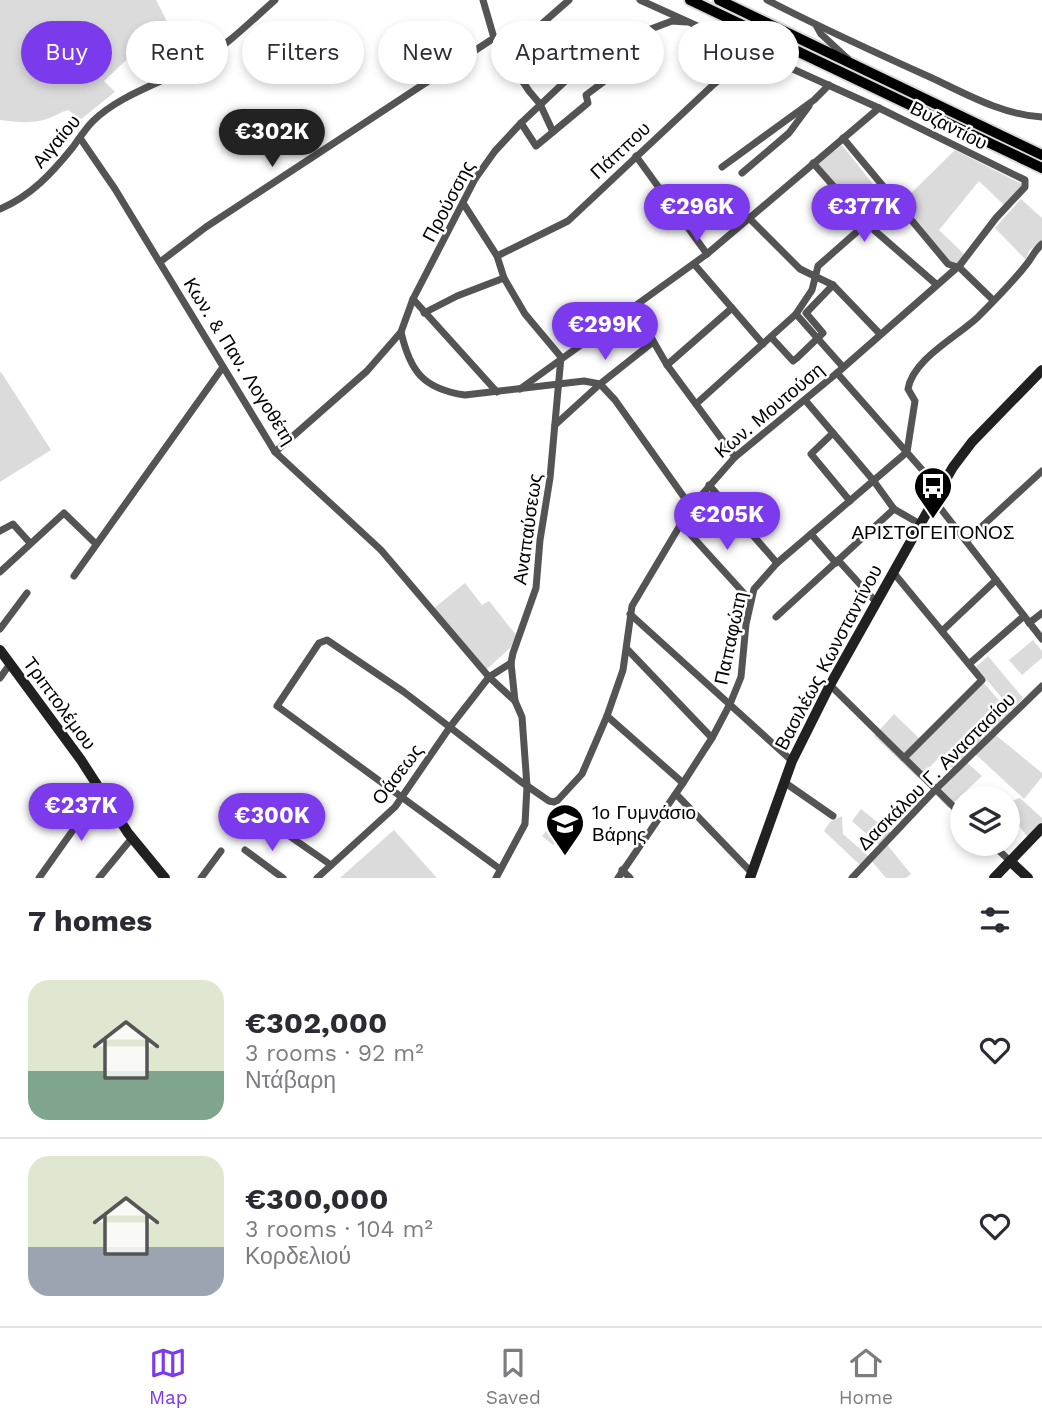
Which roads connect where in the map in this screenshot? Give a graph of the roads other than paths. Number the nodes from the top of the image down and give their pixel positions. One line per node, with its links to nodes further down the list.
1 (275, 0): 26 (street, Αιγαίου)
2 (483, 0): 11 (street)
3 (569, 0): 8 (street)
4 (640, 0): 9 (street, Βυζαντίου)
5 (690, 0): 32 (main road)
6 (719, 0): 13 (main road)
7 (767, 0): 10 (street)
8 (545, 21)
9 (687, 21)
10 (816, 24): 13 (street); 23 (street)
11 (491, 28)
12 (491, 40): 42 (street)
13 (854, 65): 28 (main road)
14 (799, 71): 19 (street, Βυζαντίου)
15 (524, 84): 21 (street)
16 (562, 84): 21 (street, Προύσσης)
17 (601, 84): 25 (street)
18 (715, 84): 29 (street, Πάππου)
19 (829, 85): 20 (street); 22 (street, Βυζαντίου)
20 (814, 100): 31 (street); 33 (street)
21 (540, 104): 24 (street, Προύσσης); 25 (street)
22 (880, 108): 27 (street); 44 (street, Βυζαντίου)
23 (1042, 117)
24 (521, 123): 25 (street); 35 (street, Προύσσης)
25 (553, 132)
26 (80, 138): 36 (street, Αιγαίου); 42 (street, Κων. & Παν. Λογοθέτη)
27 (843, 138): 30 (street); 34 (street)
28 (1042, 155)
29 (636, 156): 40 (street); 41 (street, Πάππου)
30 (813, 163): 37 (street); 38 (street)
31 (722, 167)
32 (1042, 168)
33 (742, 173)
34 (893, 201): 38 (street); 44 (street)
35 (463, 202): 41 (street); 49 (street, Προύσσης)
36 (0, 209)
37 (748, 218): 40 (street); 45 (street)
38 (866, 223): 45 (street); 47 (street)
39 (1042, 244): 50 (street)
40 (707, 254): 43 (street)
41 (497, 256): 46 (street)
42 (160, 262): 63 (street, Κων. & Παν. Λογοθέτη)
43 (694, 264): 51 (street); 52 (street)
44 (956, 267): 47 (street, Κων. Μουτούση); 50 (street)
45 (816, 275): 48 (street); 54 (street)
46 (505, 278): 53 (street); 61 (street)
47 (936, 284): 56 (street, Κων. Μουτούση)
48 (833, 285): 56 (street); 58 (street)
49 (413, 299): 53 (street); 55 (street, Προύσσης)
50 (993, 300): 75 (street)
51 (633, 306): 59 (street); 61 (street)
52 (732, 308): 60 (street); 62 (street)
53 (424, 313): 69 (street)
54 (796, 314): 57 (street); 58 (street)
55 (401, 332): 69 (street); 74 (street)
56 (880, 334): 64 (street, Κων. Μουτούση)
57 (771, 337): 58 (street); 60 (street)
58 (818, 339): 64 (street)
59 (653, 342): 62 (street); 67 (street)
60 (763, 344): 71 (street)
61 (561, 357): 66 (street, Αναπαύσεως); 68 (street)
62 (667, 365): 71 (street)
63 (223, 367): 74 (street, Κων. & Παν. Λογοθέτη); 90 (street)
64 (840, 370): 70 (street, Κων. Μουτούση); 75 (street)
65 (1042, 370): 80 (main road, Βασιλέως Κωνσταντίνου)
66 (558, 384): 67 (street); 68 (street); 72 (street, Αναπαύσεως)
67 (600, 384): 72 (street); 82 (street)
68 (520, 388): 69 (street)
69 (497, 391)
70 (804, 400): 73 (street); 76 (street, Κων. Μουτούση)
71 (696, 404): 76 (street)
72 (555, 425): 109 (street, Αναπαύσεως)
73 (833, 433): 78 (street); 81 (street)
74 (275, 452): 112 (street, Κων. & Παν. Λογοθέτη)
75 (907, 452): 78 (street, Παπαφώτη); 80 (street)
76 (735, 457): 79 (street, Κων. Μουτούση)
77 (1042, 471): 88 (street)
78 (873, 480): 81 (street, Παπαφώτη); 83 (street)
79 (709, 485): 82 (street, Κων. Μουτούση); 92 (street)
80 (937, 495): 85 (main road, Βασιλέως Κωνσταντίνου); 88 (street)
81 (850, 500): 87 (street, Παπαφώτη)
82 (691, 507): 84 (street, Κων. Μουτούση)
83 (894, 509): 85 (street); 91 (street)
84 (681, 524): 98 (street); 101 (street, Κων. Μουτούση)
85 (920, 524): 94 (main road, Βασιλέως Κωνσταντίνου)
86 (0, 531): 89 (street)
87 (811, 534): 91 (street); 92 (street, Παπαφώτη)
88 (966, 541): 96 (street)
89 (30, 543): 90 (street); 93 (street)
90 (96, 544): 95 (street)
91 (837, 562): 99 (street); 102 (street)
92 (777, 563): 98 (street, Παπαφώτη)
93 (0, 572)
94 (893, 572): 99 (main road, Βασιλέως Κωνσταντίνου); 105 (street)
95 (74, 576)
96 (996, 580): 103 (street); 105 (street)
97 (27, 593): 104 (street)
98 (750, 600): 117 (street, Παπαφώτη)
99 (876, 602): 114 (main road, Βασιλέως Κωνσταντίνου)
100 (1042, 613): 103 (street)
101 (630, 614): 107 (street, Κων. Μουτούση); 117 (street)
102 (776, 617)
103 (1027, 620): 106 (street); 111 (street)
104 (0, 629)
105 (942, 631): 111 (street)
106 (1042, 639)
107 (627, 649): 118 (street, Κων. Μουτούση); 120 (street)
108 (0, 650): 110 (main road, Τριπτολέμου)
109 (512, 663): 112 (street); 116 (street, Αναπαύσεως)
110 (10, 664): 113 (street); 127 (main road, Τριπτολέμου)
111 (970, 664): 121 (street)
112 (489, 677): 116 (street, Κων. & Παν. Λογοθέτη); 119 (street, Οάσεως)
113 (0, 678)
114 (830, 685): 121 (street); 122 (main road, Βασιλέως Κωνσταντίνου)
115 (1042, 686): 126 (street, Δασκάλου Γ. Αναστασίου)
116 (515, 701): 125 (street, Αναπαύσεως)
117 (730, 704): 120 (street, Παπαφώτη); 122 (street)
118 (607, 716): 124 (street); 125 (street, Κων. Μουτούση)
119 (450, 727): 125 (street); 129 (street, Οάσεως); 129 (street)
120 (712, 738): 124 (street, Παπαφώτη)
121 (904, 758): 126 (street)
122 (792, 761): 123 (main road, Βασιλέως Κωνσταντίνου)
123 (785, 782): 131 (street); 142 (main road, Βασιλέως Κωνσταντίνου)
124 (683, 783): 128 (street, Παπαφώτη)
125 (527, 786): 140 (street, Αναπαύσεως)
126 (936, 789): 130 (street); 152 (street, Δασκάλου Γ. Αναστασίου)
127 (100, 792): 134 (main road, Τριπτολέμου); 143 (street)
128 (676, 794): 141 (street, Παπαφώτη); 142 (street)
129 (402, 799): 139 (street, Οάσεως); 140 (street)
130 (950, 803)
131 (833, 816)
132 (265, 819): 139 (street)
133 (1042, 828): 138 (main road)
134 (132, 838): 144 (street); 145 (main road, Τριπτολέμου)
135 (245, 850): 147 (street)
136 (221, 851): 146 (street)
137 (1005, 856): 138 (street)
138 (1010, 861): 153 (main road); 154 (main road)
139 (331, 865): 148 (street, Οάσεως)
140 (500, 869): 149 (street, Αναπαύσεως)
141 (622, 870): 150 (street, Παπαφώτη); 151 (street)
142 (751, 875)
143 (39, 878)
144 (99, 878)
145 (164, 878)
146 (201, 878)
147 (283, 878)
148 (317, 878)
149 (496, 878)
150 (618, 878)
151 (630, 878)
152 (852, 878)
153 (994, 878)
154 (1028, 878)

